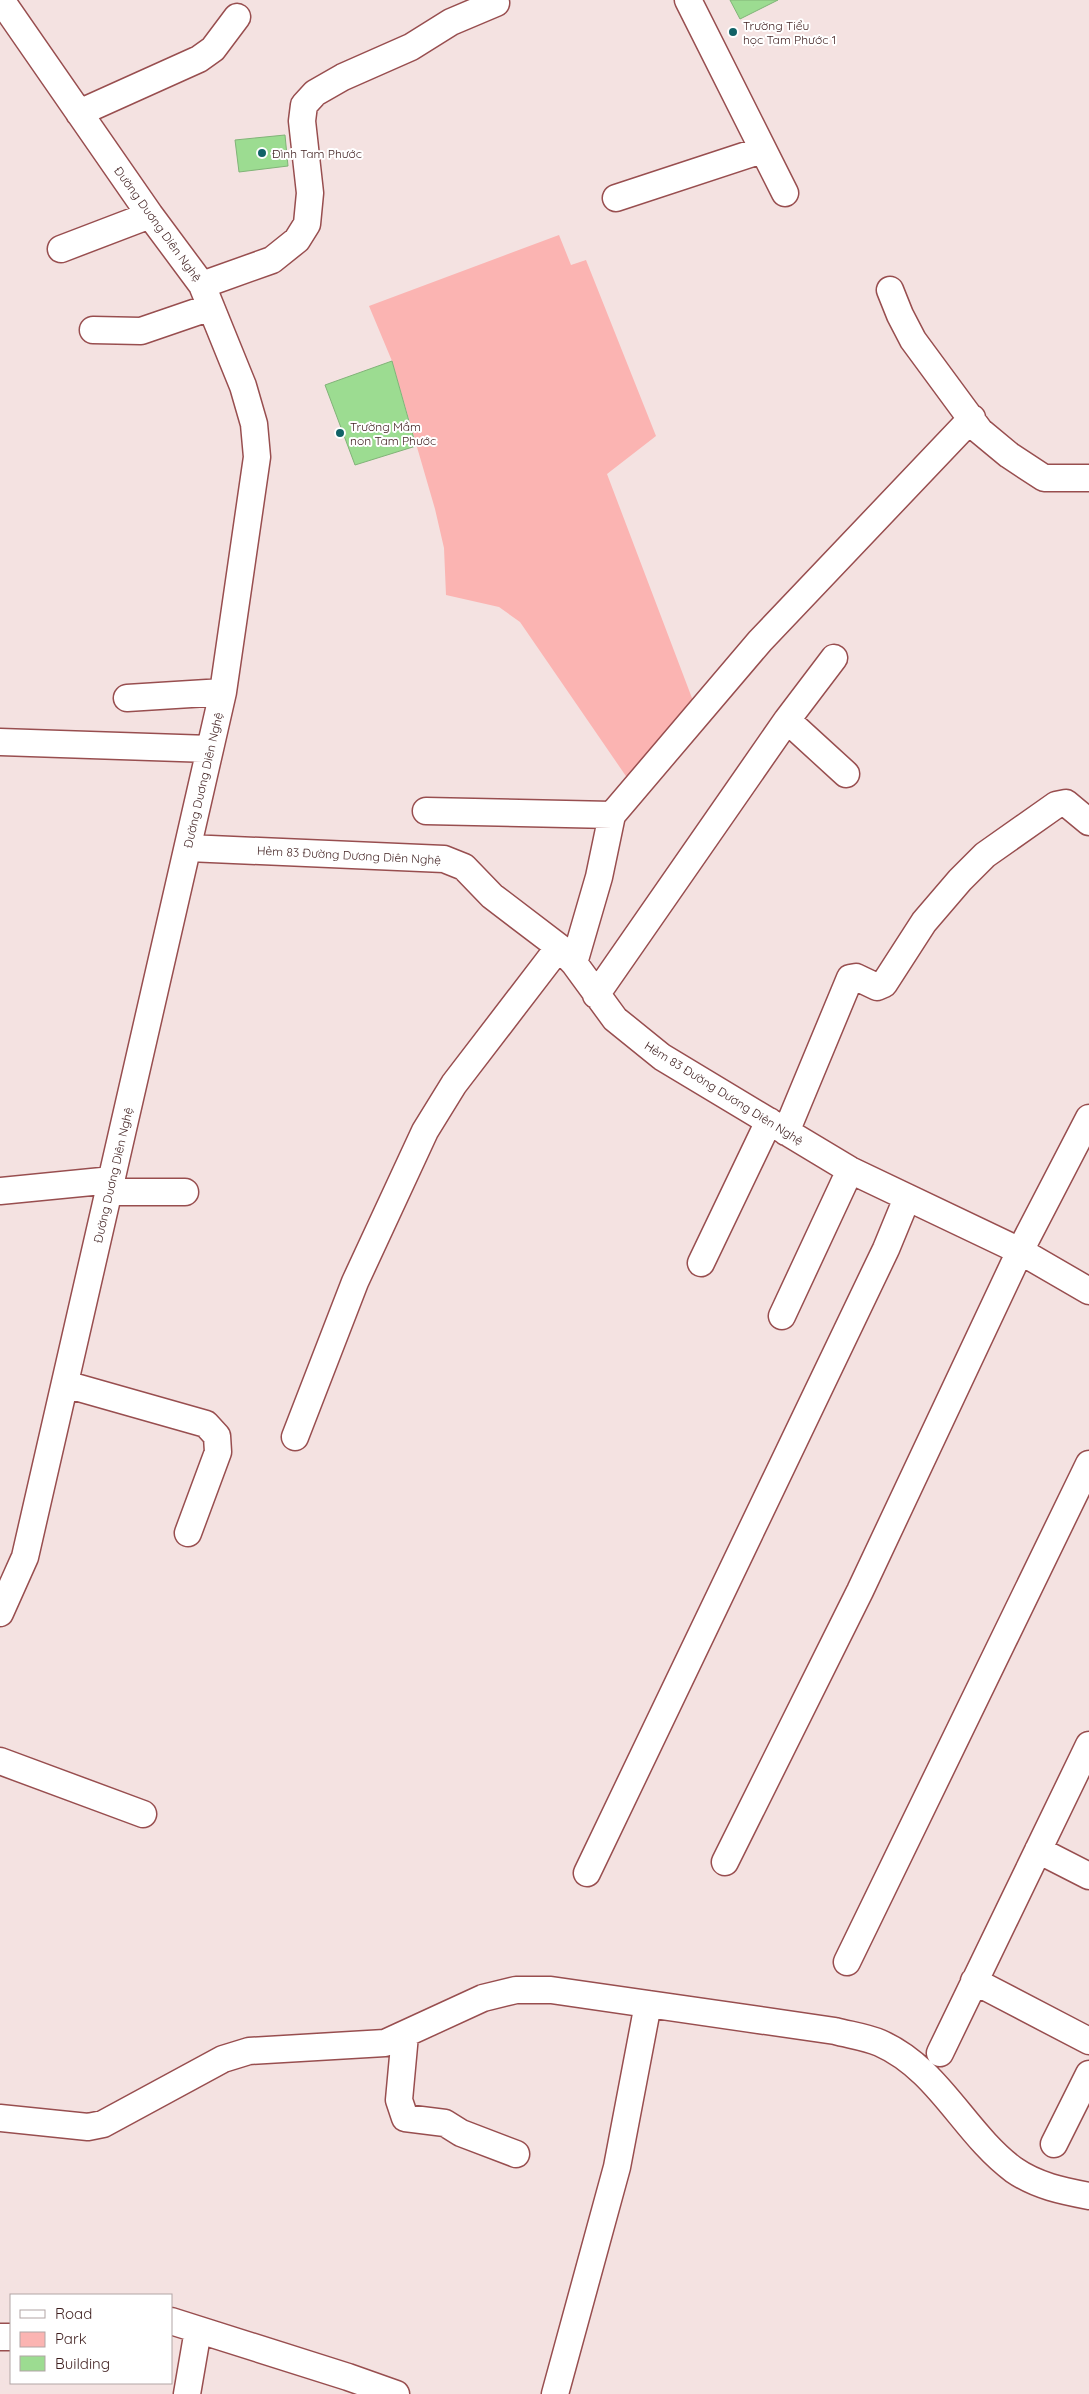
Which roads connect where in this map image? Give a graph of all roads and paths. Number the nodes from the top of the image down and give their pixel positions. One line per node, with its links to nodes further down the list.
1 (688, 0): 6 (street)
2 (1, 3): 5 (street, Đường Duơng Diên Nghệ)
3 (496, 3): 12 (street)
4 (237, 17): 5 (street)
5 (79, 113): 9 (street, Đường Duơng Diên Nghệ)
6 (762, 150): 7 (street); 8 (street)
7 (784, 194)
8 (616, 198)
9 (150, 215): 10 (street); 12 (street, Đường Duơng Diên Nghệ)
10 (61, 249)
11 (890, 290): 14 (street)
12 (207, 296): 13 (street); 17 (street, Đường Duơng Diên Nghệ)
13 (93, 330)
14 (972, 418): 15 (street); 24 (street)
15 (1089, 478)
16 (834, 658): 19 (street)
17 (223, 692): 18 (street); 21 (street, Đường Duơng Diên Nghệ)
18 (127, 698)
19 (787, 720): 22 (street); 28 (street)
20 (0, 742): 21 (street)
21 (210, 750): 26 (street, Đường Duơng Diên Nghệ)
22 (846, 774)
23 (426, 811): 24 (street)
24 (612, 814): 27 (street)
25 (1089, 822): 30 (street)
26 (188, 848): 27 (street, Hẻm 83 Đường Dương Diên Nghệ); 32 (street, Đường Duơng Diên Nghệ)
27 (566, 955): 28 (street, Hẻm 83 Đường Dương Diên Nghệ); 41 (street)
28 (596, 995): 30 (street, Hẻm 83 Đường Dương Diên Nghệ)
29 (1089, 1118): 36 (street)
30 (778, 1126): 31 (street, Hẻm 83 Đường Dương Diên Nghệ); 37 (street)
31 (850, 1170): 35 (street, Hẻm 83 Đường Dương Diên Nghệ); 39 (street)
32 (111, 1186): 33 (street); 34 (street); 40 (street, Đường Duơng Diên Nghệ)
33 (0, 1191)
34 (185, 1192)
35 (907, 1198): 36 (street, Hẻm 83 Đường Dương Diên Nghệ); 50 (street)
36 (1020, 1251): 38 (street, Hẻm 83 Đường Dương Diên Nghệ); 49 (street)
37 (702, 1263)
38 (1089, 1291)
39 (782, 1316)
40 (65, 1384): 43 (street); 44 (street, Đường Duơng Diên Nghệ)
41 (295, 1437)
42 (1089, 1464): 52 (street)
43 (188, 1533)
44 (0, 1613)
45 (1089, 1745): 48 (street)
46 (0, 1761): 47 (street)
47 (143, 1814)
48 (1038, 1850): 51 (street); 53 (street)
49 (725, 1862)
50 (587, 1873)
51 (1089, 1876)
52 (847, 1962)
53 (974, 1981): 56 (street); 57 (street)
54 (648, 2004): 55 (street); 62 (street); 67 (street)
55 (404, 2035): 59 (street); 61 (street)
56 (1089, 2041)
57 (940, 2052)
58 (1089, 2074): 60 (street)
59 (0, 2118)
60 (1054, 2144)
61 (516, 2154)
62 (1089, 2196)
63 (172, 2321): 64 (street)
64 (198, 2330): 65 (street); 66 (street)
65 (187, 2394)
66 (396, 2394)
67 (555, 2394)

